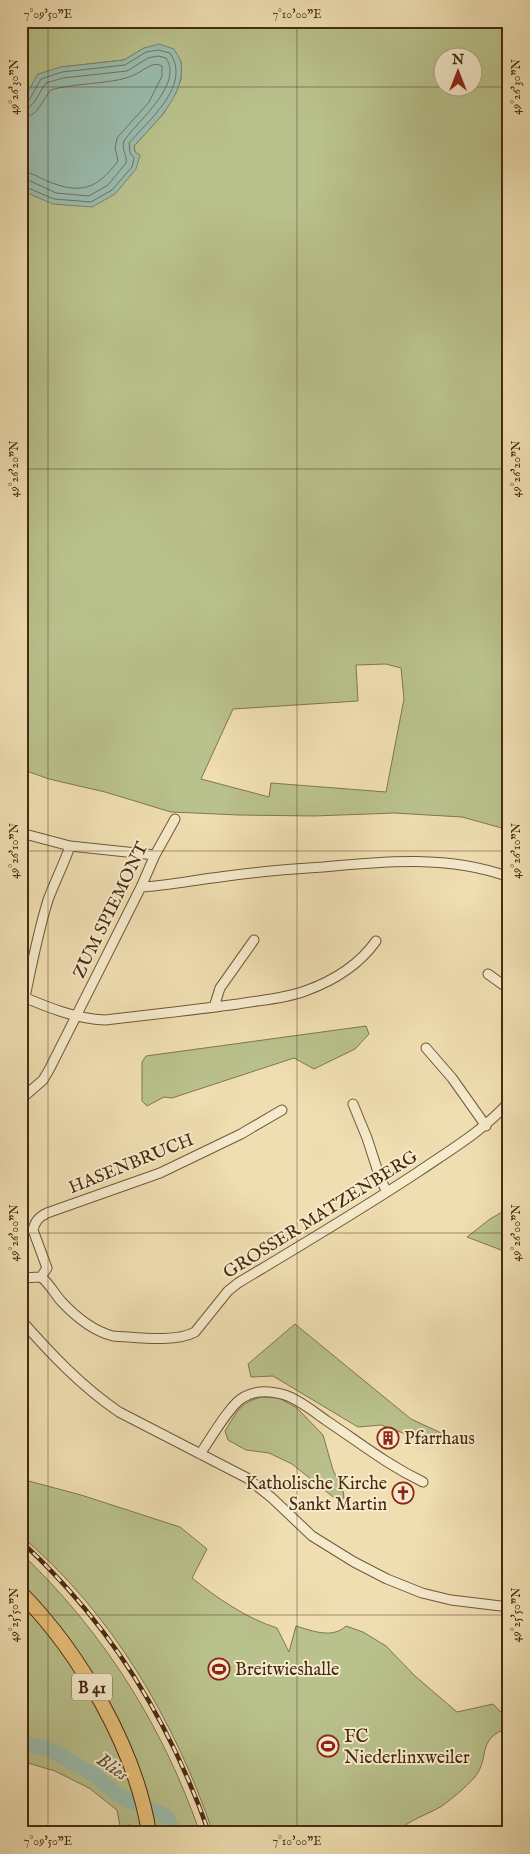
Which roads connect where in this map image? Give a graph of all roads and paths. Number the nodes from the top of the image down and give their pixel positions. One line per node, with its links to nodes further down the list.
1 (175, 819): 4 (street, ZUM SPIEMONT)
2 (21, 833): 3 (street)
3 (70, 846): 4 (street); 11 (street)
4 (155, 855): 6 (street, ZUM SPIEMONT)
5 (509, 877): 6 (street)
6 (141, 887): 13 (street, ZUM SPIEMONT)
7 (254, 940): 12 (street)
8 (376, 941): 12 (street)
9 (488, 974): 10 (street)
10 (509, 989)
11 (23, 996): 13 (street)
12 (214, 1007): 13 (street)
13 (75, 1016): 15 (street, ZUM SPIEMONT)
14 (426, 1048): 19 (street)
15 (21, 1099)
16 (509, 1102): 19 (street, GROSSER MATZENBERG)
17 (353, 1104): 20 (street)
18 (282, 1110): 21 (street, HASENBRUCH)
19 (486, 1126): 20 (street, GROSSER MATZENBERG)
20 (387, 1192): 21 (street, GROSSER MATZENBERG)
21 (41, 1277): 22 (street)
22 (21, 1278)
23 (21, 1320): 24 (street)
24 (200, 1454): 25 (street); 27 (street)
25 (423, 1482)
26 (21, 1593): 28 (highway, B 41)
27 (509, 1607)
28 (150, 1833)

